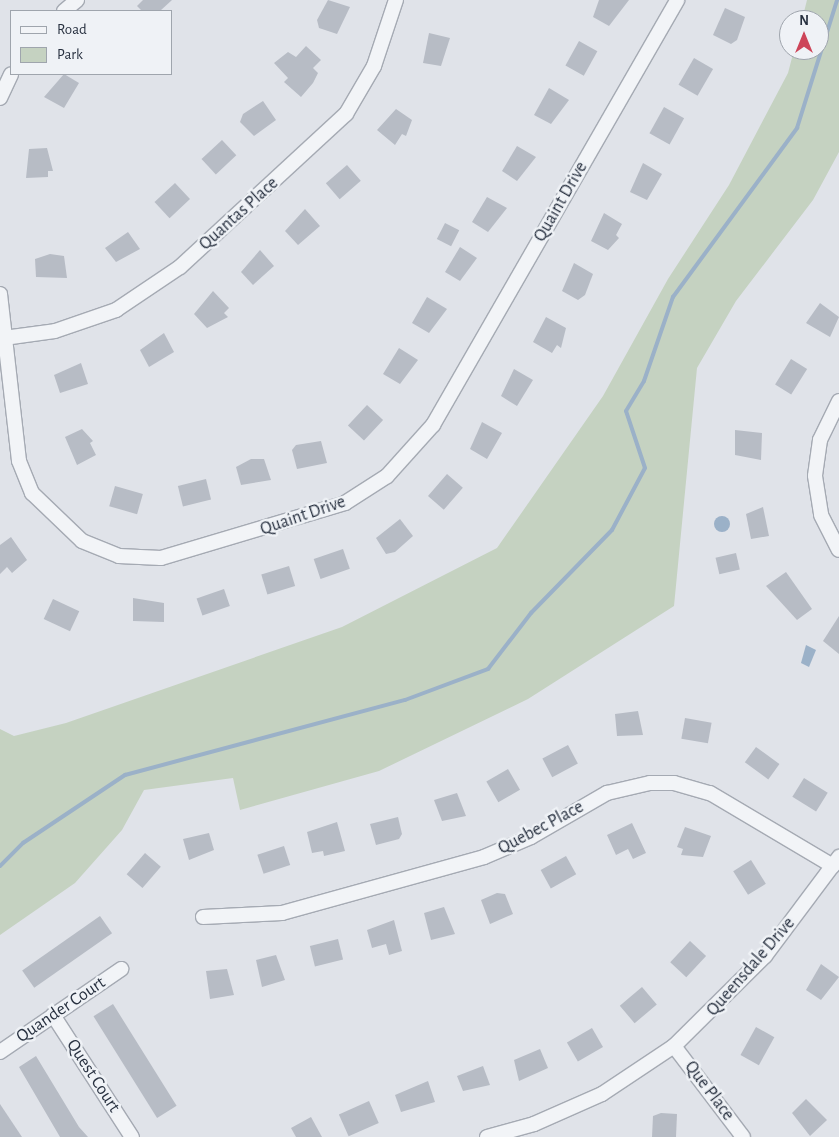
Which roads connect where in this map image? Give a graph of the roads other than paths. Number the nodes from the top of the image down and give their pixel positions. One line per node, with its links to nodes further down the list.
1 (77, 0): 4 (street)
2 (396, 0): 8 (street, Quantas Place)
3 (677, 0): 8 (street, Quaint Drive)
4 (65, 10)
5 (11, 75): 6 (street)
6 (0, 98)
7 (0, 294): 8 (street, Quaint Drive)
8 (4, 338)
9 (839, 402): 10 (street)
10 (839, 550)
11 (836, 862): 12 (street, Quebec Place); 15 (street, Queensdale Drive)
12 (203, 918)
13 (121, 969): 14 (street, Quander Court)
14 (53, 1015): 16 (street, Quander Court); 17 (street, Quest Court)
15 (674, 1046): 18 (street, Queensdale Drive); 19 (street, Que Place)
16 (0, 1052)
17 (132, 1137)
18 (487, 1137)
19 (743, 1137)

